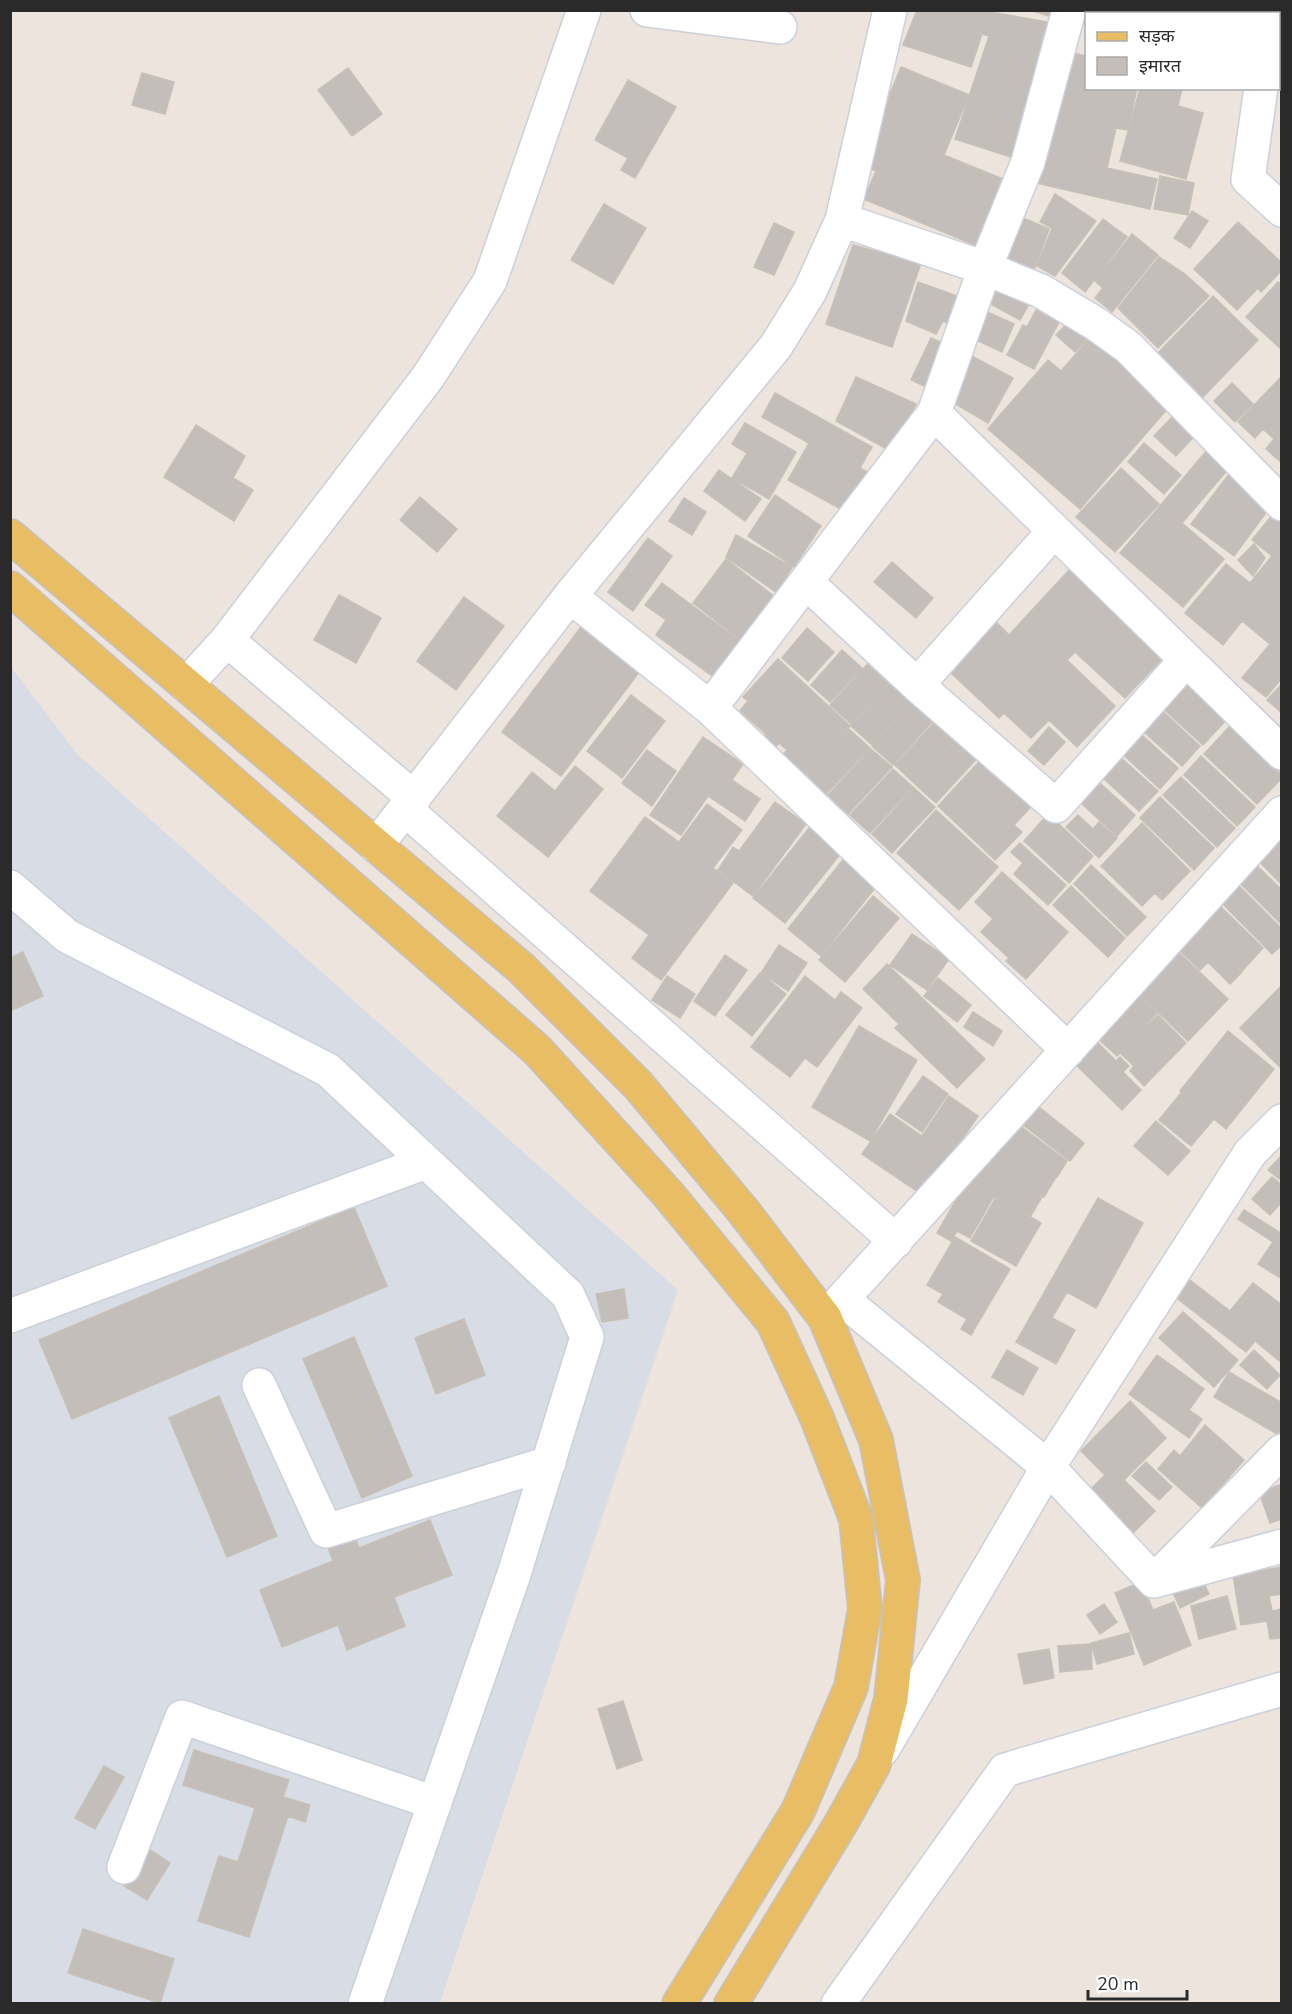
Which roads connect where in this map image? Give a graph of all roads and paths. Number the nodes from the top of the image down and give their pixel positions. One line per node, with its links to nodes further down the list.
1 (584, 10): 17 (street)
2 (647, 10): 5 (street)
3 (890, 10): 8 (street)
4 (1069, 10): 9 (street)
5 (780, 27)
6 (1266, 106): 7 (street)
7 (1281, 210)
8 (842, 220): 9 (street); 16 (street)
9 (985, 268): 10 (street); 11 (street)
10 (934, 413): 12 (street); 14 (street)
11 (1281, 504)
12 (1054, 531): 18 (street); 20 (street)
13 (10, 536): 19 (main road)
14 (806, 582): 20 (street); 21 (street)
15 (10, 588): 44 (main road)
16 (570, 596): 21 (street); 23 (street)
17 (227, 640): 19 (street); 23 (street)
18 (1186, 660): 20 (street); 22 (street)
19 (186, 685): 25 (main road)
20 (917, 685)
21 (710, 708): 27 (street)
22 (1281, 753)
23 (410, 804): 25 (street); 30 (street)
24 (1281, 813): 27 (street)
25 (376, 846): 31 (main road)
26 (10, 887): 29 (street)
27 (1068, 1050): 30 (street)
28 (1281, 1121): 36 (street)
29 (426, 1162): 32 (street); 35 (street)
30 (896, 1241): 31 (street)
31 (834, 1309): 36 (street); 40 (main road)
32 (10, 1316)
33 (259, 1385): 35 (street)
34 (1281, 1451): 38 (street)
35 (549, 1463): 41 (street)
36 (1048, 1467): 38 (street); 40 (street)
37 (1281, 1546): 38 (street)
38 (1154, 1581)
39 (1281, 1689): 46 (street)
40 (874, 1764): 45 (main road)
41 (435, 1803): 42 (street); 43 (street)
42 (124, 1867)
43 (365, 2004)
44 (680, 2004)
45 (730, 2004)
46 (838, 2004)

